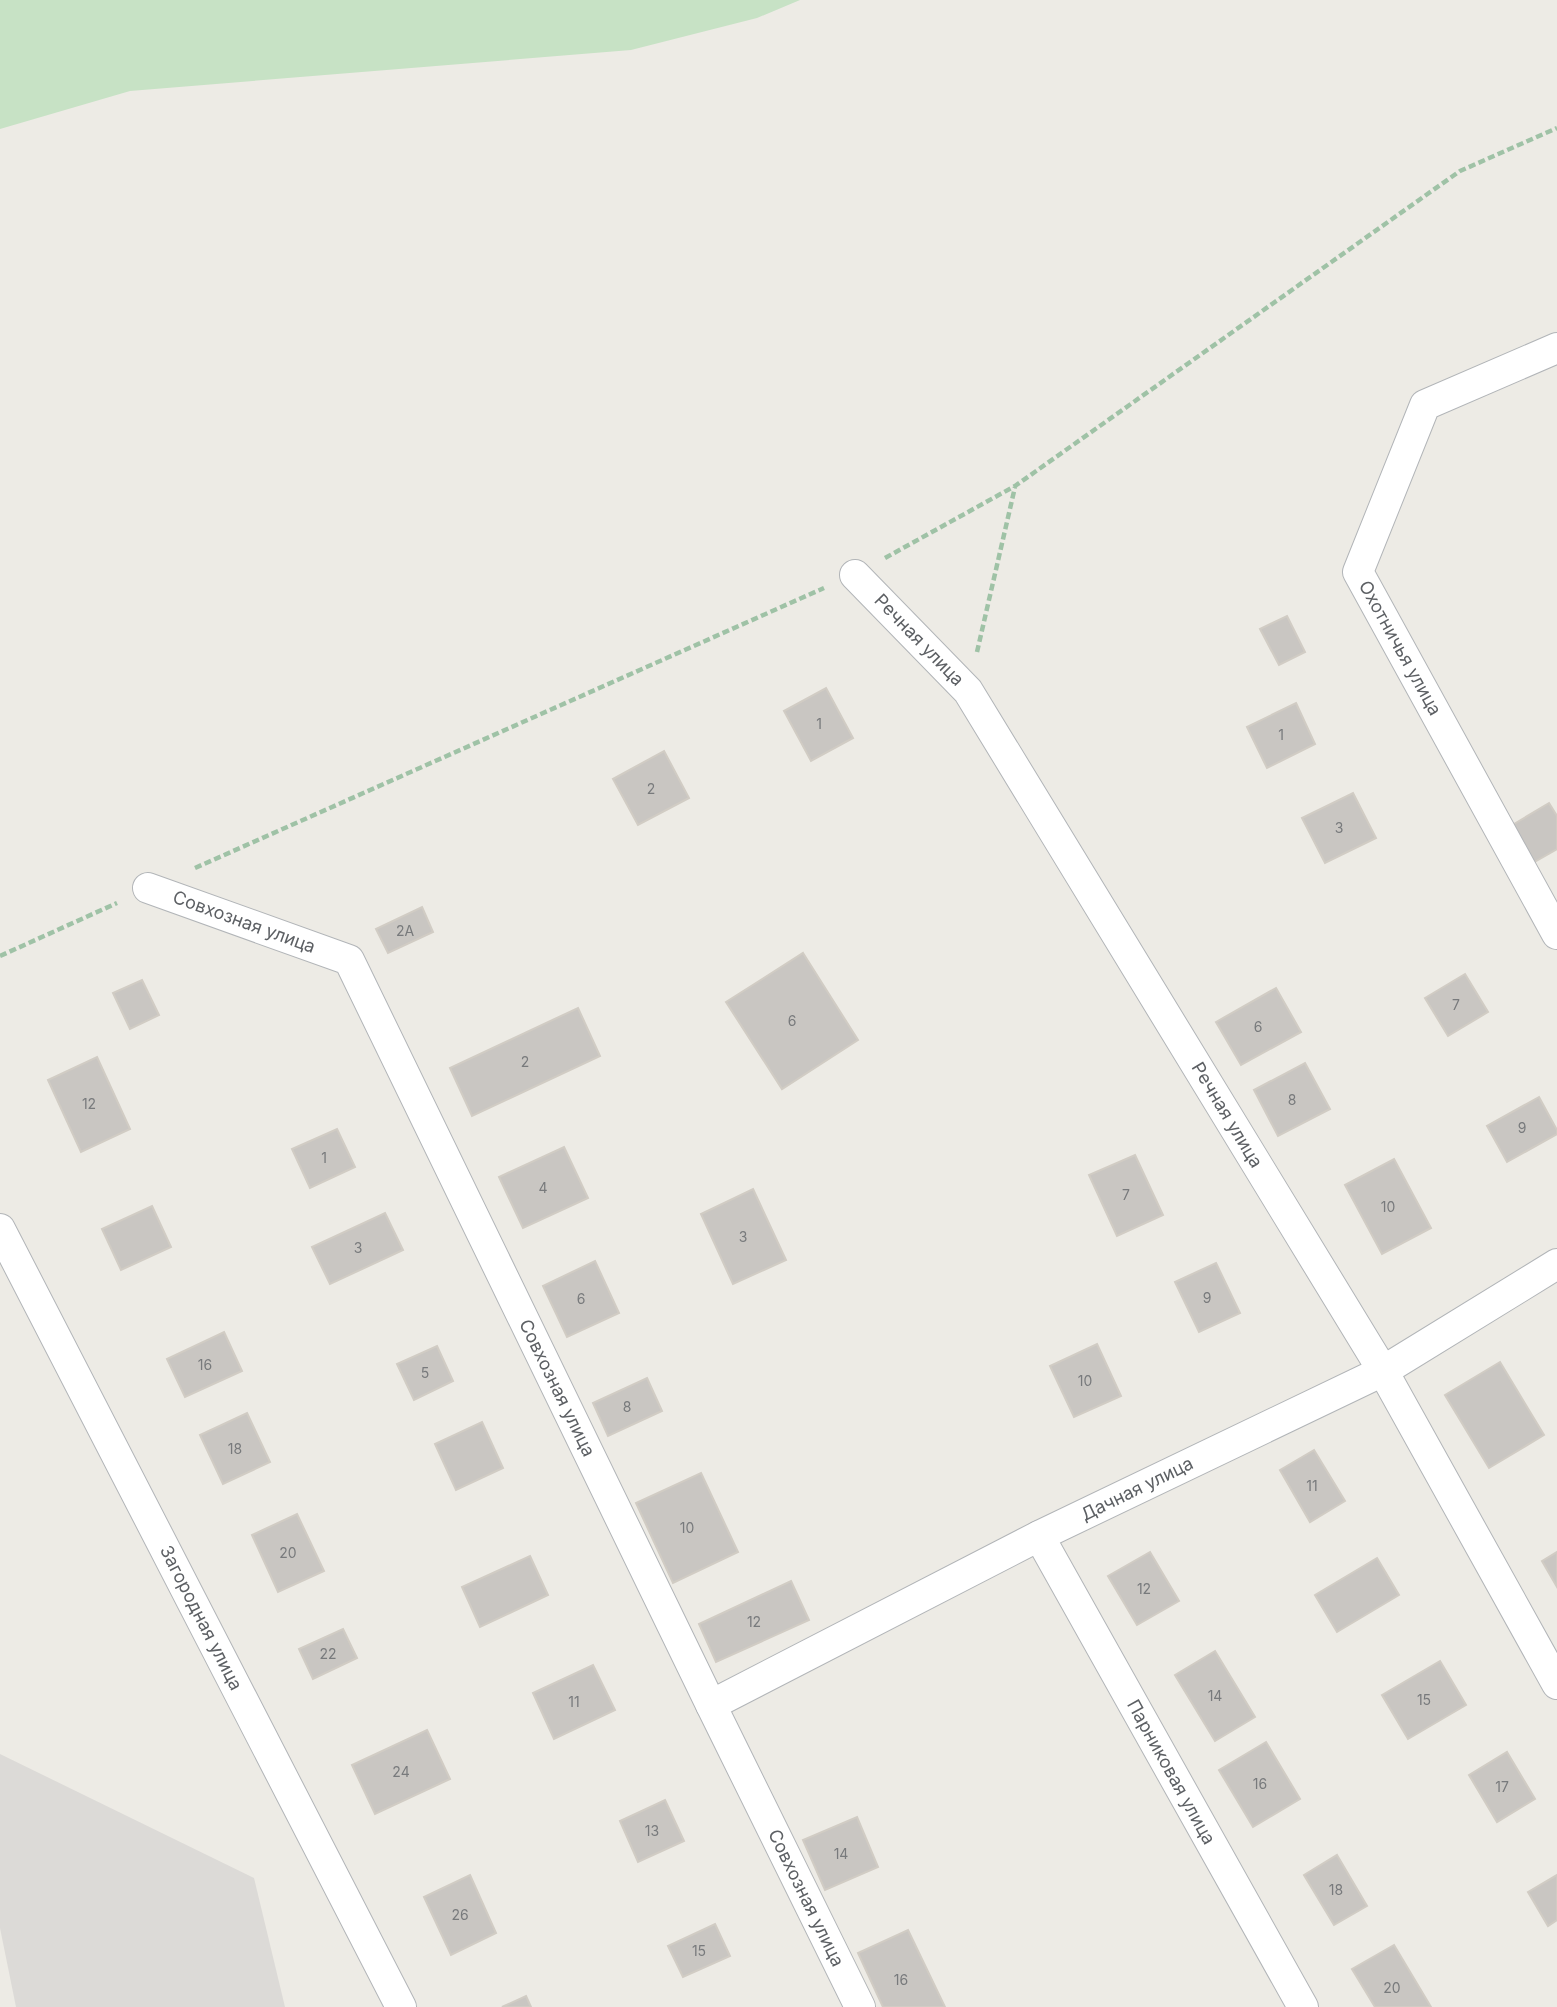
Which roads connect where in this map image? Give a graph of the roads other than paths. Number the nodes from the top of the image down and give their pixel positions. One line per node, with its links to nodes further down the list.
1 (1557, 348): 4 (street, Охотничья улица)
2 (855, 575): 7 (street, Речная улица)
3 (148, 888): 10 (street, Совхозная улица)
4 (1557, 934)
5 (0, 1228): 11 (street, Загородная улица)
6 (1557, 1264): 7 (street, Дачная улица)
7 (1383, 1371): 8 (street, Дачная улица); 9 (street, Речная улица)
8 (1039, 1536): 10 (street, Дачная улица); 13 (street, Парниковая улица)
9 (1557, 1684)
10 (711, 1705): 12 (street, Совхозная улица)
11 (401, 2007)
12 (860, 2007)
13 (1303, 2007)

